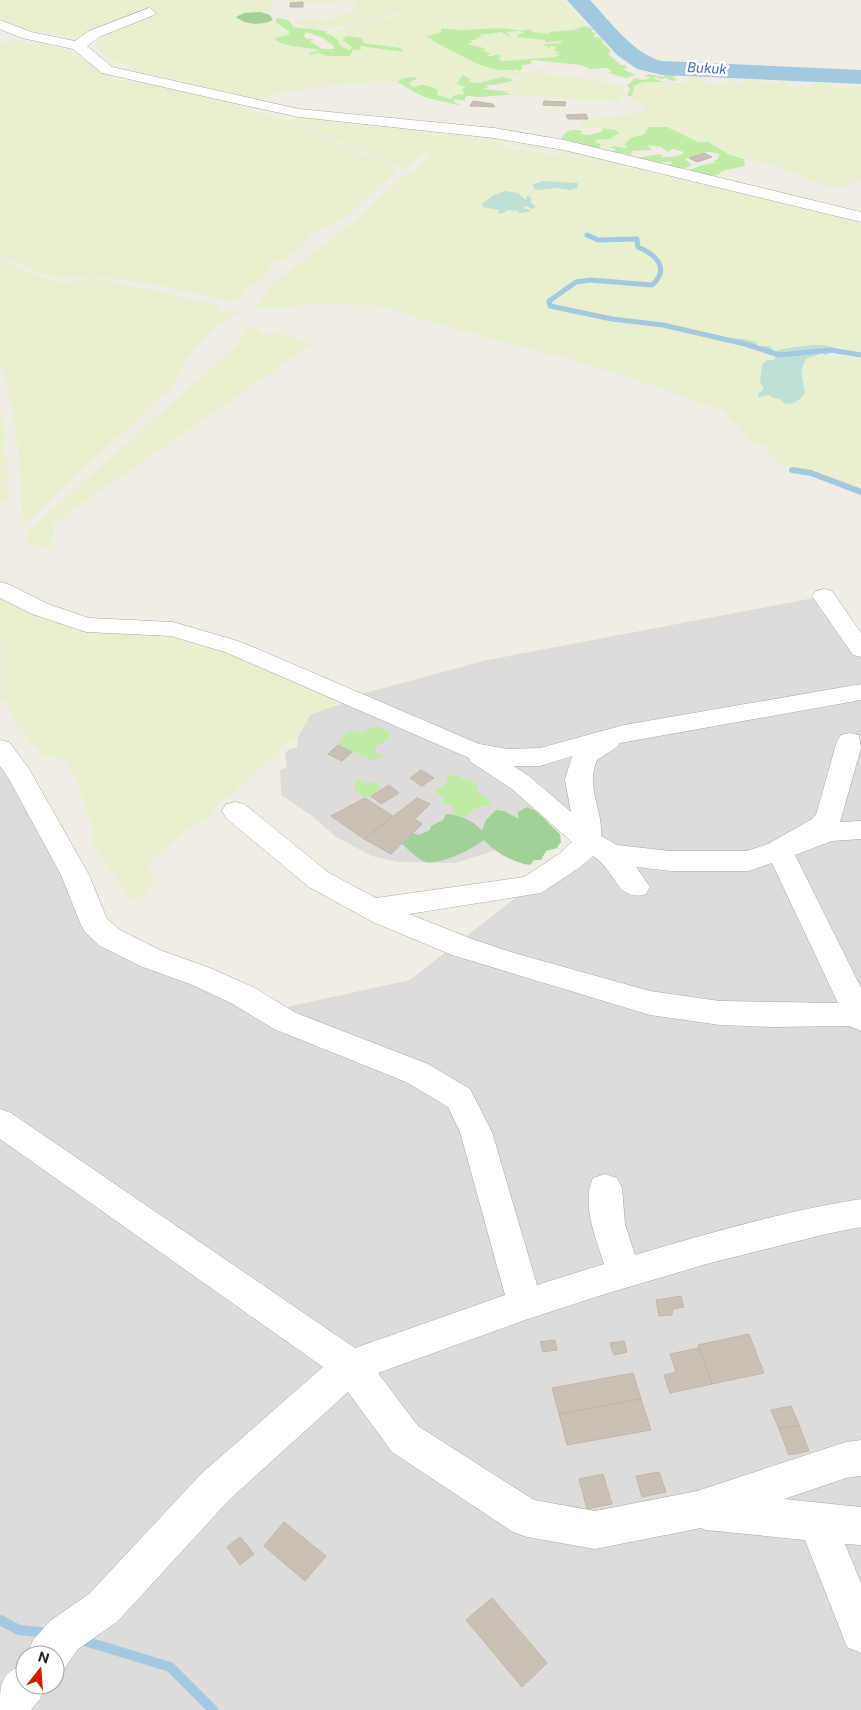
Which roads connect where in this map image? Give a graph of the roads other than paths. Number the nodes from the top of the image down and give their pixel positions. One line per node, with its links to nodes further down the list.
1 (149, 12): 3 (street)
2 (0, 24): 3 (street)
3 (78, 46): 4 (street)
4 (861, 217)
5 (0, 589): 12 (street)
6 (824, 596): 7 (street)
7 (861, 650)
8 (861, 692): 9 (street)
9 (624, 733): 12 (street); 17 (street)
10 (850, 741): 13 (street)
11 (0, 748): 27 (street)
12 (472, 751): 17 (street)
13 (844, 766): 14 (street); 18 (street)
14 (861, 787)
15 (235, 810): 21 (street)
16 (861, 830): 18 (street)
17 (587, 840): 19 (street); 21 (street)
18 (779, 849): 19 (street); 22 (street)
19 (611, 854): 20 (street)
20 (636, 887)
21 (372, 909): 22 (street)
22 (859, 1016)
23 (0, 1122): 28 (street)
24 (605, 1188): 26 (street)
25 (861, 1213): 26 (street)
26 (624, 1274): 27 (street)
27 (525, 1304): 28 (street)
28 (351, 1366): 30 (street); 34 (street)
29 (861, 1458): 30 (street)
30 (697, 1510): 31 (street)
31 (818, 1522): 32 (street); 33 (street)
32 (861, 1526)
33 (861, 1633)
34 (56, 1645)
35 (16, 1695): 36 (street)
36 (4, 1710)

